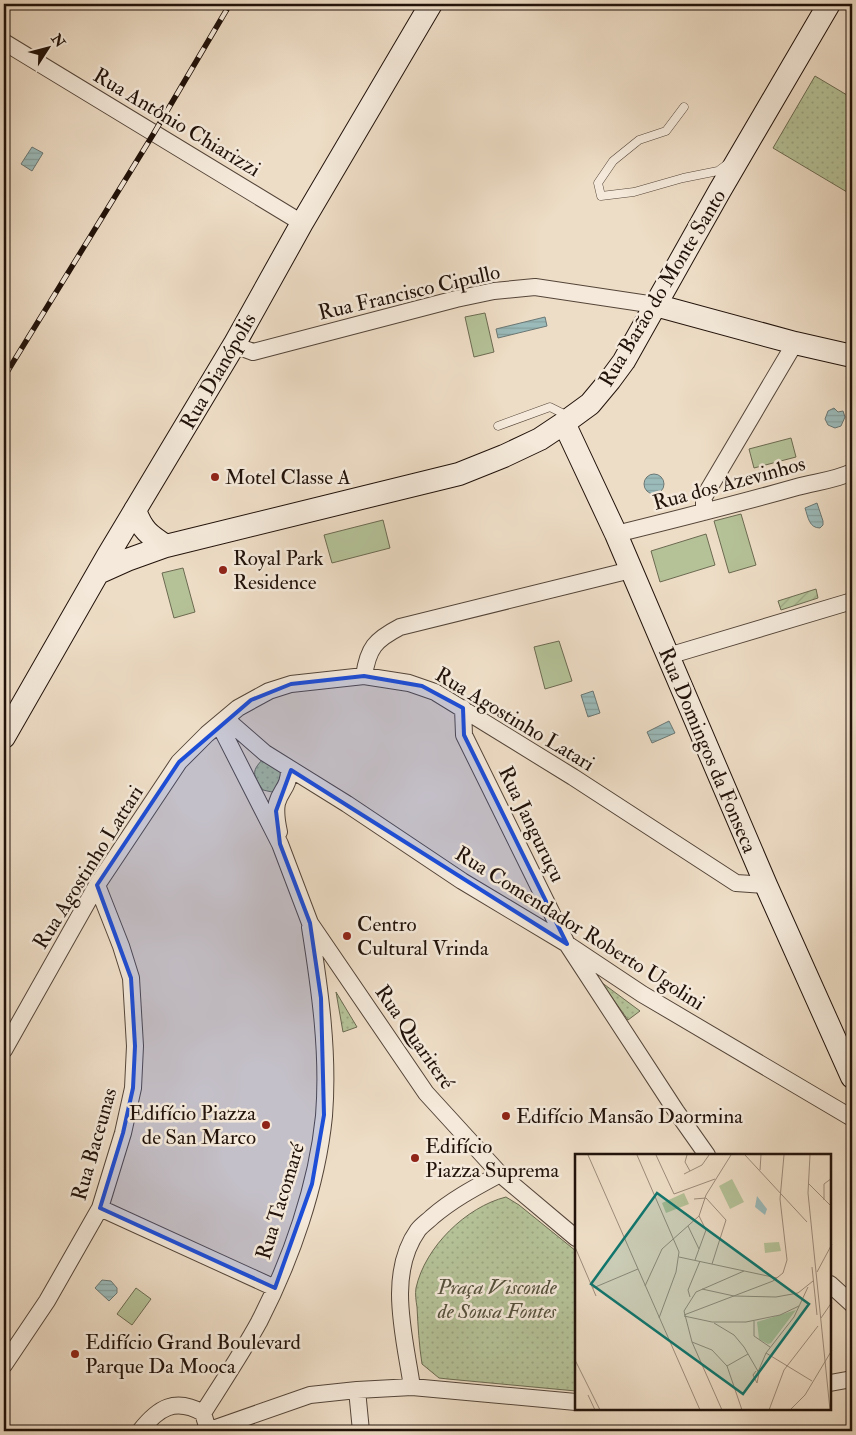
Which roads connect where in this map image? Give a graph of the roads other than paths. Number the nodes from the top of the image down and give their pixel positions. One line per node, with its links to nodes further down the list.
1 (431, 4): 6 (street, Rua Dianópolis)
2 (829, 4): 5 (street, Rua Barão do Monte Santo)
3 (4, 42): 6 (street, Rua Antônio Chiarizzi)
4 (684, 107): 5 (lane)
5 (742, 154): 7 (street, Rua Barão do Monte Santo)
6 (302, 223): 9 (street, Rua Dianópolis)
7 (655, 305): 8 (street); 9 (street, Rua Francisco Cipullo); 11 (street, Rua Barão do Monte Santo)
8 (795, 343): 10 (street); 15 (street)
9 (234, 346): 14 (street, Rua Dianópolis)
10 (852, 356)
11 (568, 420): 12 (lane); 16 (street, Rua Domingos da Fonseca); 17 (street, Rua Barão do Monte Santo)
12 (498, 426)
13 (852, 472): 15 (street, Rua dos Azevinhos)
14 (135, 510): 17 (street); 19 (street, Rua Dianópolis)
15 (704, 512): 16 (street, Rua dos Azevinhos)
16 (616, 534): 18 (street, Rua Domingos da Fonseca)
17 (166, 546): 19 (street, Rua Barão do Monte Santo)
18 (631, 570): 21 (street, Rua Domingos da Fonseca); 22 (street)
19 (98, 573): 25 (street, Rua Dianópolis)
20 (852, 601): 21 (street)
21 (668, 656): 30 (street, Rua Domingos da Fonseca)
22 (364, 676): 23 (street, Rua Agostinho Latari); 24 (street, Rua Agostinho Latari)
23 (463, 708): 30 (street, Rua Agostinho Latari); 33 (street, Rua Janguruçu)
24 (222, 721): 26 (street, Rua Comendador Roberto Ugolini); 28 (street, Rua Quariteré); 31 (street, Rua Agostinho Lattari)
25 (4, 737)
26 (264, 753): 27 (street, Rua Comendador Roberto Ugolini); 28 (street)
27 (289, 769): 29 (street); 33 (street, Rua Comendador Roberto Ugolini)
28 (249, 780): 29 (street, Rua Quariteré)
29 (280, 844): 32 (street, Rua Quariteré)
30 (766, 885): 35 (street, Rua Domingos da Fonseca)
31 (97, 886): 34 (street, Rua Agostinho Lattari); 39 (street, Rua Baceunas)
32 (310, 923): 38 (street, Rua Quariteré); 42 (street, Rua Tacomaré)
33 (568, 944): 36 (street, Rua Comendador Roberto Ugolini); 37 (street, Rua Janguruçu)
34 (4, 1050)
35 (852, 1077)
36 (852, 1118)
37 (706, 1154)
38 (500, 1174): 40 (street); 47 (street)
39 (100, 1208): 42 (street); 44 (street, Rua Baceunas)
40 (575, 1237)
41 (831, 1285): 43 (street)
42 (274, 1288): 50 (street, Rua Tacomaré)
43 (852, 1304)
44 (4, 1365)
45 (852, 1379): 46 (street)
46 (831, 1383)
47 (412, 1387): 48 (street); 49 (street)
48 (357, 1390): 52 (street); 53 (street)
49 (575, 1402)
50 (203, 1413): 51 (street); 52 (street)
51 (140, 1431)
52 (206, 1431)
53 (361, 1431)

